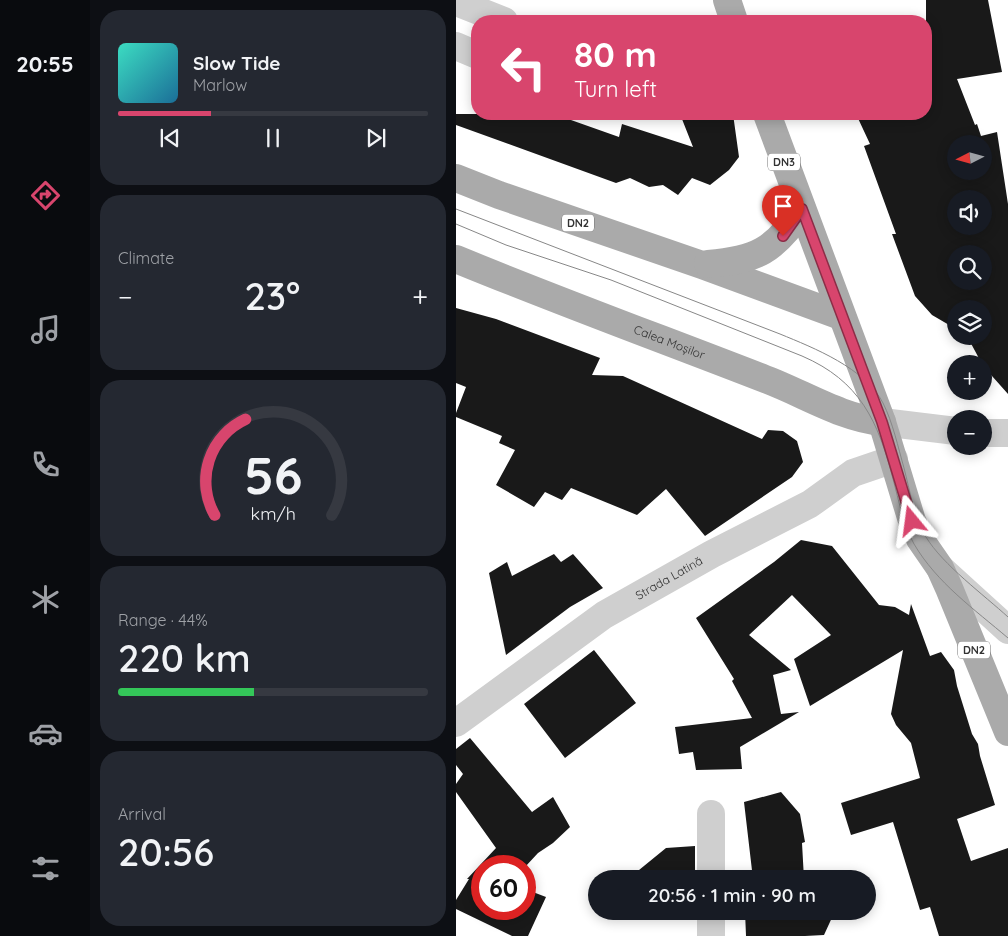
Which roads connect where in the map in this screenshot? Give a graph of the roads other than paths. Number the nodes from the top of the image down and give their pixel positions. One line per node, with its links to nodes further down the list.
1 (726, 0): 4 (main road)
2 (456, 2): 3 (street)
3 (489, 15)
4 (732, 15)
5 (456, 46): 6 (street)
6 (471, 52)
7 (769, 120): 9 (main road, DN3)
8 (456, 178): 11 (main road, DN2)
9 (802, 209): 11 (main road); 12 (main road, DN3)
10 (456, 259): 13 (main road, Calea Moșilor)
11 (702, 265): 12 (main road, DN2)
12 (841, 316): 13 (main road, DN2)
13 (882, 422): 14 (street); 17 (main road, DN2)
14 (947, 430)
15 (992, 433): 16 (street)
16 (1008, 433)
17 (894, 459): 18 (main road, DN2); 20 (street, Strada Latină)
18 (940, 568): 19 (street); 21 (main road, DN2)
19 (1008, 630)
20 (456, 723)
21 (1008, 732)
22 (710, 814): 23 (street)
23 (711, 870)
24 (711, 920): 25 (street)
25 (711, 936)

